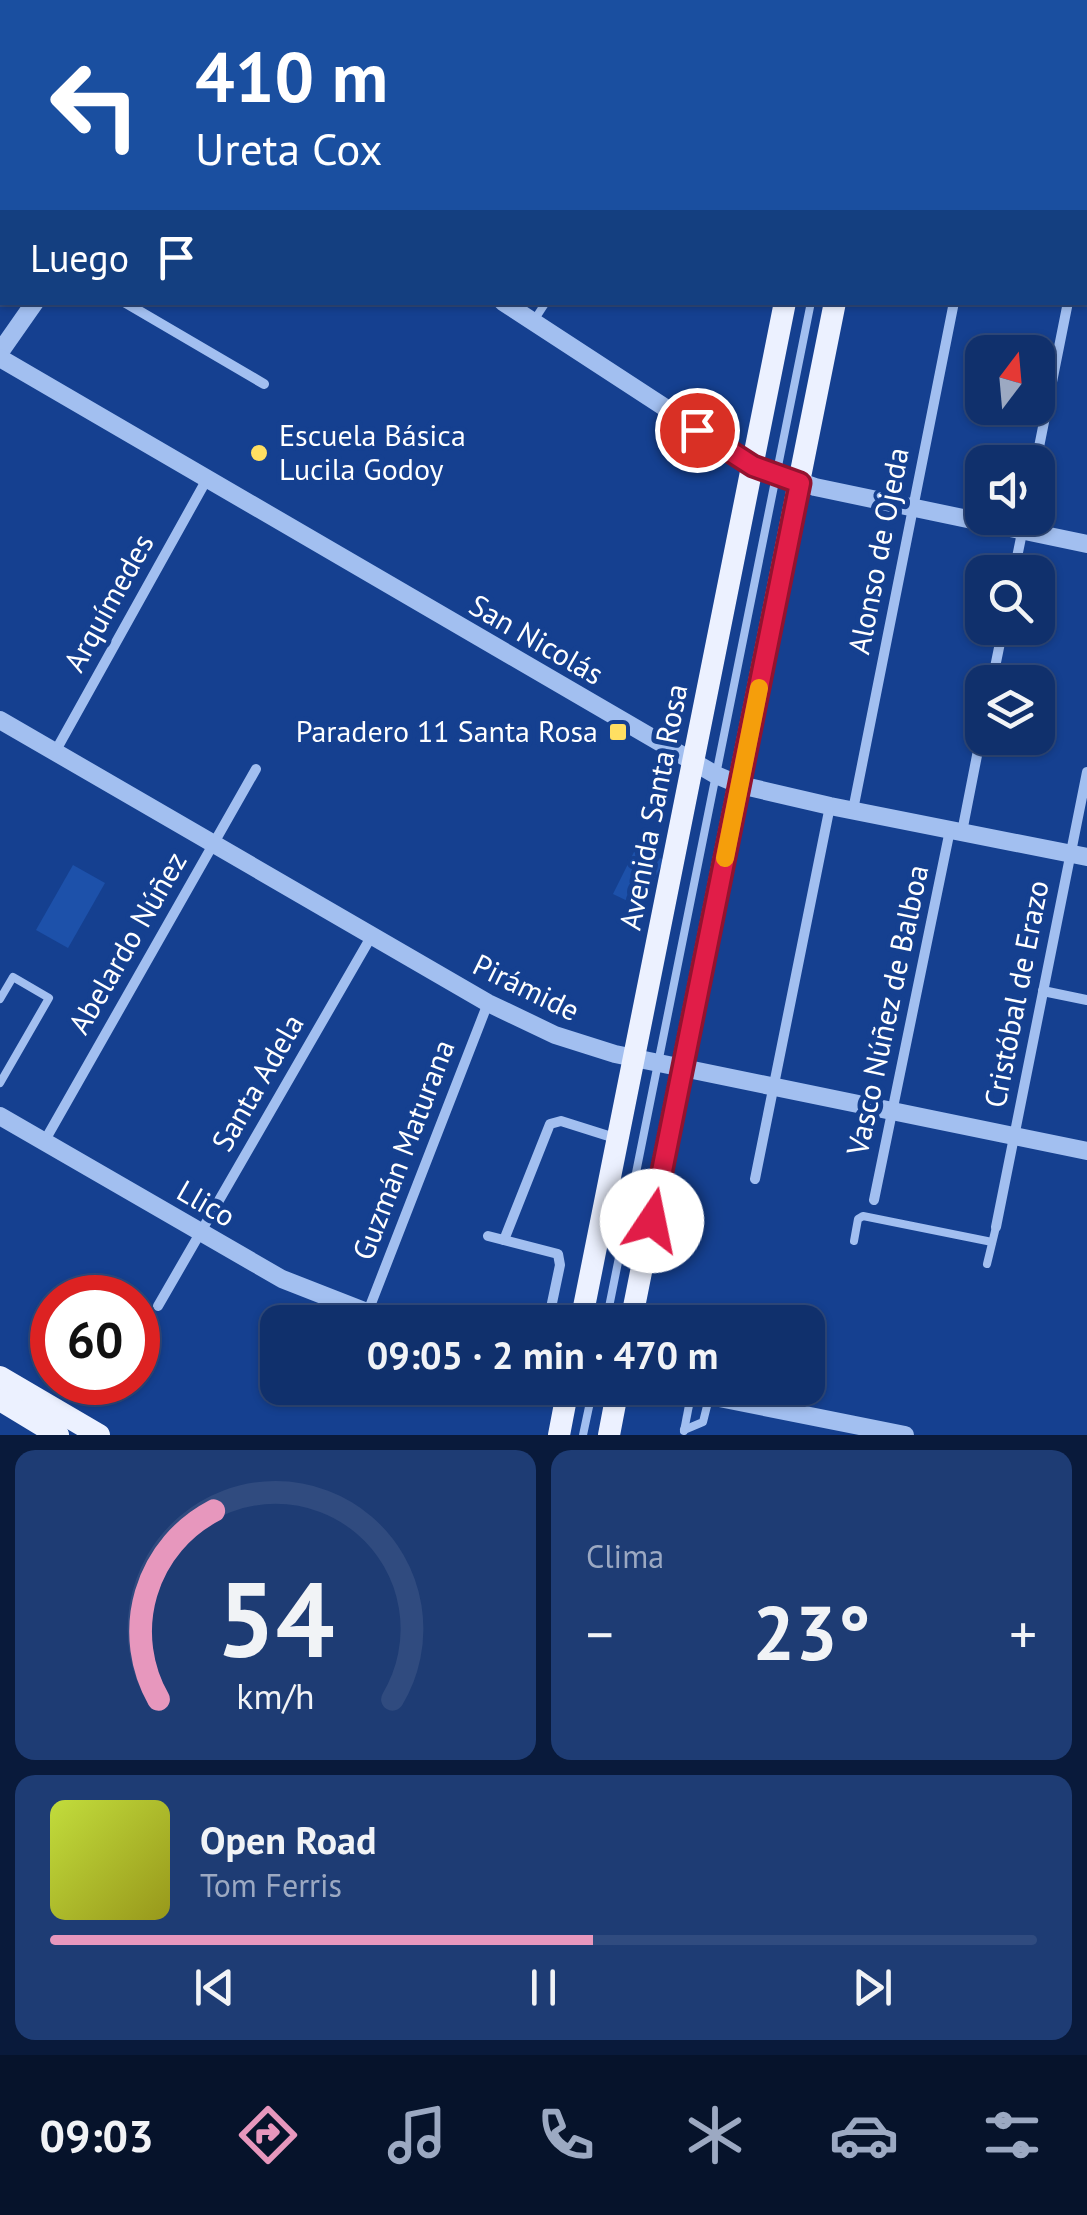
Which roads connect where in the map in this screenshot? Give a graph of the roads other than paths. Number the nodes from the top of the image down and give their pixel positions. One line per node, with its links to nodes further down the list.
1 (33, 305): 11 (street)
2 (129, 305): 12 (street)
3 (508, 305): 10 (street)
4 (544, 305): 10 (lane)
5 (784, 305): 14 (main road, Avenida Santa Rosa)
6 (810, 305): 15 (lane)
7 (835, 305): 17 (main road)
8 (953, 305): 18 (street, Alonso de Ojeda)
9 (1067, 305): 13 (street)
10 (533, 322): 14 (street)
11 (0, 355): 16 (street, San Nicolás)
12 (264, 384)
13 (1039, 445)
14 (753, 466): 15 (street); 25 (main road, Avenida Santa Rosa)
15 (777, 475): 17 (street); 28 (lane)
16 (208, 479): 23 (street, Arquímedes); 25 (street, San Nicolás)
17 (800, 483): 18 (street); 29 (main road)
18 (913, 508): 19 (street); 31 (street, Alonso de Ojeda)
19 (965, 515)
20 (1055, 534): 21 (street)
21 (1087, 544)
22 (0, 720): 23 (street, Pirámide)
23 (55, 752): 33 (street, Pirámide)
24 (976, 755): 32 (street, Vasco Núñez de Balboa)
25 (694, 764): 28 (street, San Nicolás); 40 (main road, Avenida Santa Rosa)
26 (256, 769): 33 (street, Abelardo Núñez)
27 (1087, 772): 34 (street, Cristóbal de Erazo)
28 (716, 775): 29 (street, San Nicolás); 41 (lane)
29 (740, 785): 30 (street, San Nicolás); 42 (main road)
30 (830, 806): 31 (street, San Nicolás); 44 (street)
31 (853, 810): 32 (street, San Nicolás)
32 (956, 831): 34 (street, San Nicolás); 45 (street, Vasco Núñez de Balboa)
33 (214, 844): 35 (street, Pirámide); 49 (street, Abelardo Núñez)
34 (1079, 856): 36 (street, Cristóbal de Erazo)
35 (372, 937): 39 (street, Pirámide); 54 (street, Santa Adela)
36 (1043, 991): 38 (street); 47 (street, Cristóbal de Erazo)
37 (0, 999): 43 (lane)
38 (1087, 1000)
39 (488, 1003): 40 (street, Pirámide); 62 (street, Guzmán Maturana)
40 (634, 1058): 41 (street, Pirámide); 48 (main road, Avenida Santa Rosa)
41 (658, 1064): 42 (street, Pirámide); 65 (lane)
42 (682, 1069): 44 (street, Pirámide); 66 (main road)
43 (0, 1083)
44 (774, 1087): 45 (street, Pirámide); 51 (street)
45 (892, 1112): 47 (street, Pirámide); 52 (street, Vasco Núñez de Balboa)
46 (0, 1116): 49 (street, Llico)
47 (1014, 1136): 50 (street, Pirámide); 53 (street, Cristóbal de Erazo)
48 (618, 1139): 56 (street); 64 (main road, Avenida Santa Rosa)
49 (44, 1142): 54 (street, Llico)
50 (1087, 1151)
51 (755, 1179)
52 (874, 1200)
53 (996, 1227): 58 (lane)
54 (201, 1234): 60 (street, Santa Adela); 61 (street, Llico)
55 (488, 1236): 56 (street)
56 (504, 1240): 63 (street)
57 (854, 1240): 58 (lane)
58 (992, 1242): 59 (lane)
59 (987, 1264)
60 (160, 1303)
61 (343, 1305)
62 (371, 1305)
63 (551, 1305)
64 (584, 1305)
65 (609, 1305)
66 (634, 1305)
67 (0, 1377): 77 (main road)
68 (0, 1401): 76 (main road)
69 (564, 1405): 78 (main road)
70 (590, 1405): 79 (lane)
71 (614, 1405): 80 (main road)
72 (695, 1405): 75 (lane)
73 (701, 1405): 75 (lane)
74 (755, 1405): 81 (street)
75 (684, 1433)
76 (58, 1435)
77 (99, 1435)
78 (558, 1435)
79 (584, 1435)
80 (608, 1435)
81 (905, 1435)

